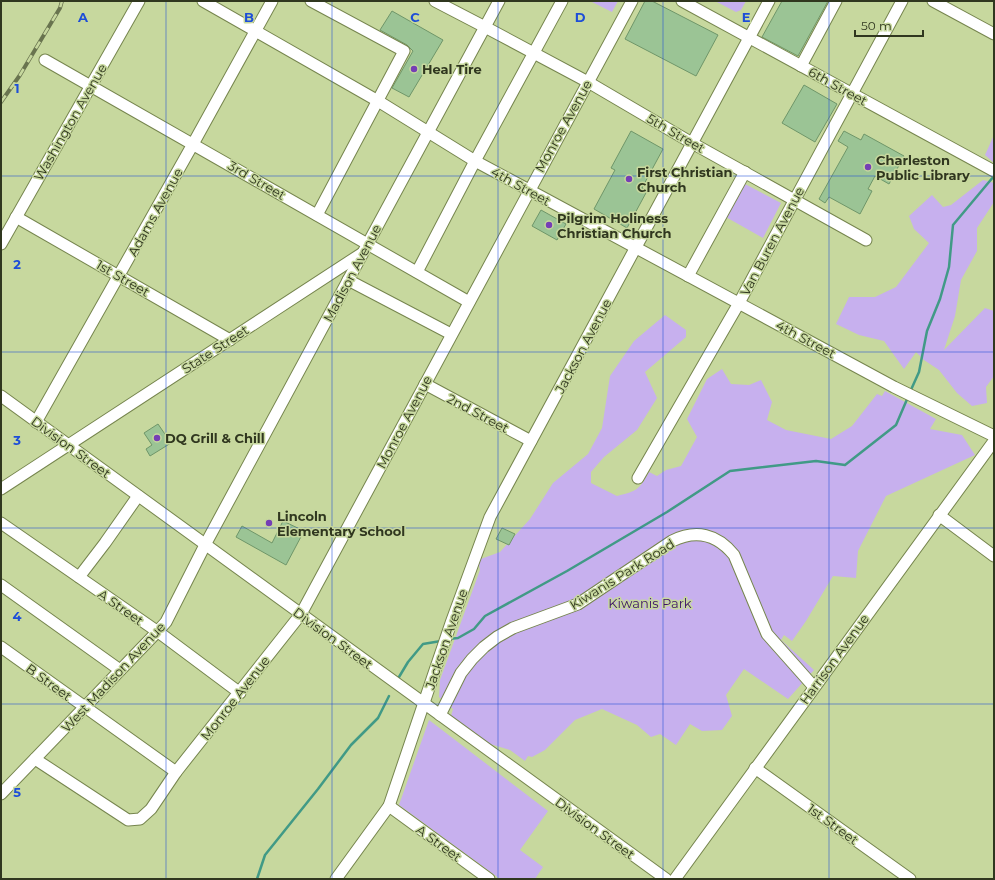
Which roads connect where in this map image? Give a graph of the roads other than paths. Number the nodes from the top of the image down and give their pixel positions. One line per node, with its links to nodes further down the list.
1 (139, 1): 22 (street, Washington Avenue)
2 (203, 1): 15 (street, 4th Street)
3 (272, 1): 15 (street, Adams Avenue)
4 (311, 1): 24 (street)
5 (435, 1): 14 (street, 5th Street)
6 (499, 1): 14 (street, Madison Avenue)
7 (562, 1): 18 (street)
8 (632, 1): 21 (street, Monroe Avenue)
9 (682, 1): 17 (street, 6th Street)
10 (769, 1): 17 (street, Jackson Avenue)
11 (836, 1): 20 (street)
12 (902, 1): 23 (street, Van Buren Avenue)
13 (934, 1): 16 (street)
14 (485, 27): 18 (street, 5th Street); 25 (street, Madison Avenue)
15 (256, 31): 24 (street, 4th Street); 27 (street, Adams Avenue)
16 (994, 34)
17 (749, 38): 20 (street, 6th Street); 26 (street, Jackson Avenue)
18 (534, 53): 21 (street, 5th Street); 28 (street)
19 (44, 60): 22 (street, 3rd Street)
20 (800, 66): 23 (street, 6th Street)
21 (588, 82): 26 (street, 5th Street); 31 (street, Monroe Avenue)
22 (90, 86): 27 (street, 3rd Street); 34 (street, Washington Avenue)
23 (852, 94): 29 (street, 6th Street); 32 (street, Van Buren Avenue)
24 (378, 101): 25 (street, 4th Street); 33 (street)
25 (429, 132): 28 (street, 4th Street); 37 (street, Madison Avenue)
26 (692, 143): 30 (street, 5th Street); 38 (street, Jackson Avenue)
27 (193, 144): 33 (street, 3rd Street); 40 (street, Adams Avenue)
28 (475, 161): 31 (street, 4th Street); 39 (street)
29 (994, 171)
30 (745, 172): 32 (street, 5th Street); 41 (street)
31 (529, 190): 38 (street, 4th Street); 43 (street, Monroe Avenue)
32 (794, 200): 35 (street, 5th Street); 44 (street, Van Buren Avenue)
33 (317, 215): 37 (street, 3rd Street)
34 (16, 217): 36 (street, Washington Avenue); 40 (street, 1st Street)
35 (866, 240)
36 (1, 244)
37 (366, 248): 39 (street, 3rd Street); 42 (street, Madison Avenue); 46 (street, State Street)
38 (636, 248): 41 (street, 4th Street); 51 (street, Jackson Avenue)
39 (417, 272): 43 (street, 3rd Street)
40 (119, 276): 46 (street, 1st Street); 49 (street, Adams Avenue)
41 (688, 276): 44 (street, 4th Street)
42 (348, 280): 45 (street); 59 (street, Madison Avenue)
43 (469, 302): 45 (street, Monroe Avenue)
44 (738, 303): 50 (street, 4th Street); 54 (street, Van Buren Avenue)
45 (451, 334): 47 (street, Monroe Avenue)
46 (230, 340): 53 (street, State Street)
47 (425, 384): 51 (street, 2nd Street); 63 (street, Monroe Avenue)
48 (1, 396): 49 (street, Division Street)
49 (36, 422): 53 (street, Division Street)
50 (994, 436)
51 (531, 441): 69 (street, Jackson Avenue)
52 (994, 441): 57 (street, Harrison Avenue)
53 (68, 445): 55 (street, State Street); 56 (street, Division Street)
54 (638, 478)
55 (1, 489)
56 (138, 496): 59 (street, Division Street); 61 (street)
57 (939, 515): 60 (street); 67 (street, Harrison Avenue)
58 (1, 523): 61 (street, A Street)
59 (205, 545): 63 (street, Division Street); 64 (street, West Madison Avenue)
60 (994, 556)
61 (79, 577): 64 (street, A Street)
62 (1, 585): 66 (street)
63 (300, 614): 68 (street, Monroe Avenue); 69 (street, Division Street)
64 (157, 632): 66 (street, West Madison Avenue); 68 (street, A Street)
65 (1, 647): 70 (street, B Street)
66 (120, 670): 70 (street, West Madison Avenue)
67 (814, 687): 71 (street, Kiwanis Park Road); 73 (street, Harrison Avenue)
68 (240, 693): 74 (street, Monroe Avenue)
69 (424, 704): 71 (street, Division Street); 76 (street, Jackson Avenue)
70 (84, 708): 72 (street, West Madison Avenue); 74 (street, B Street)
71 (440, 715): 79 (street, Division Street)
72 (35, 759): 74 (street, Monroe Avenue); 75 (street, West Madison Avenue)
73 (756, 768): 80 (street, Harrison Avenue); 81 (street, 1st Street)
74 (176, 772)
75 (1, 794)
76 (389, 806): 77 (street, Jackson Avenue); 78 (street, A Street)
77 (336, 879)
78 (489, 879)
79 (666, 879)
80 (675, 879)
81 (910, 879)

